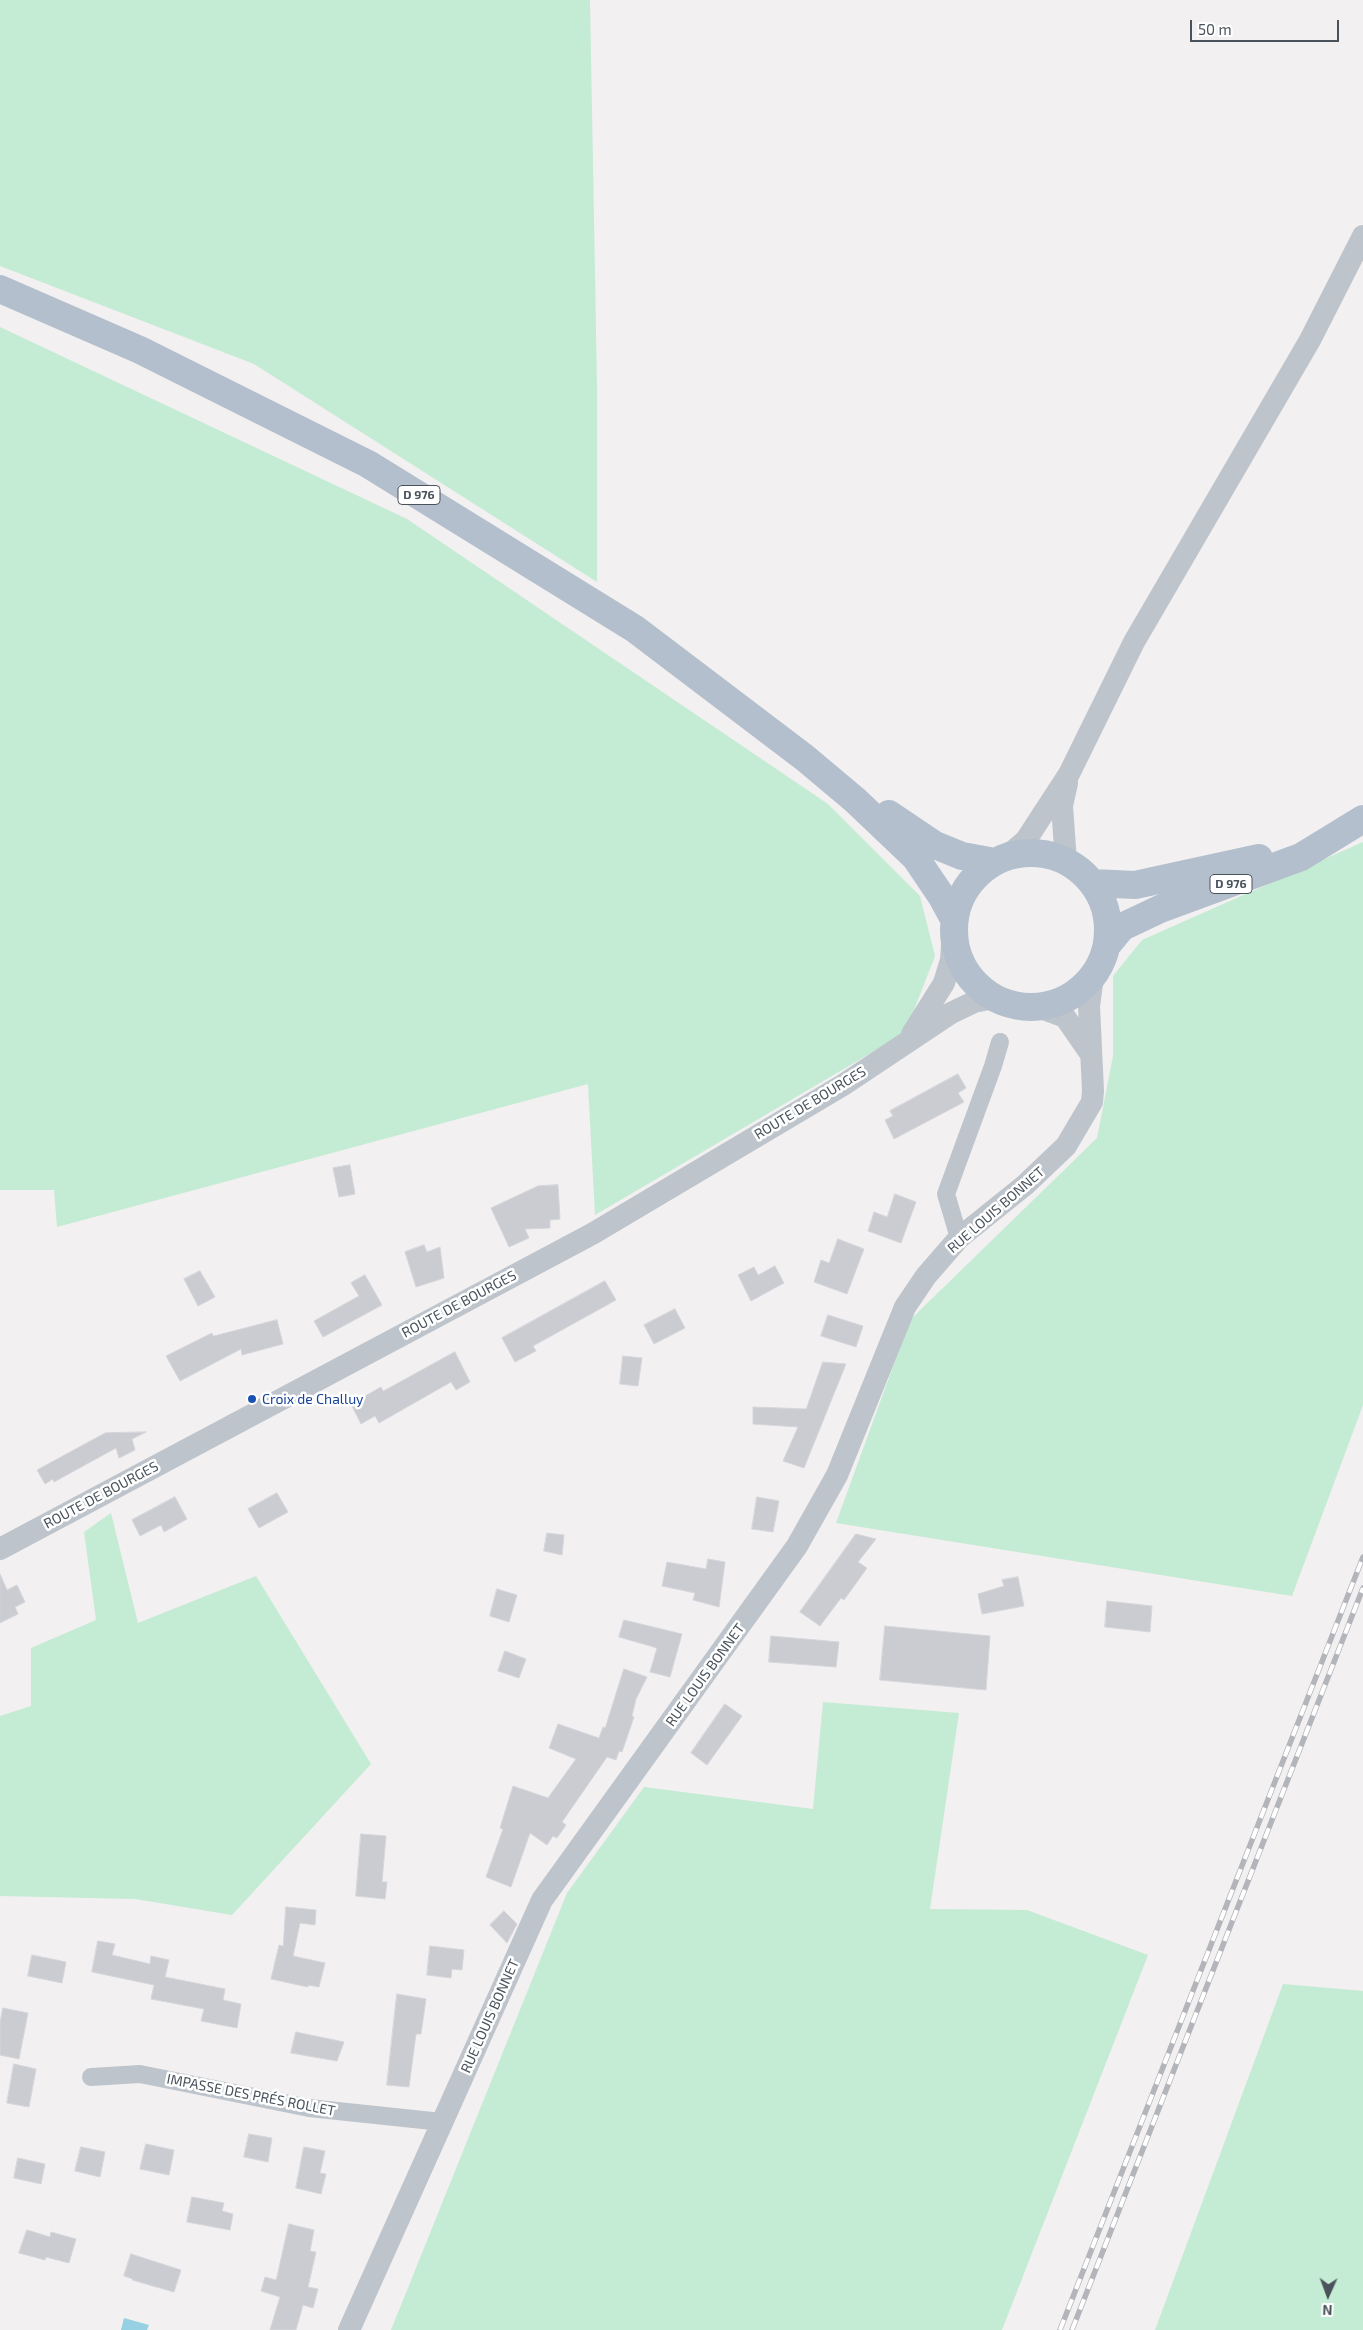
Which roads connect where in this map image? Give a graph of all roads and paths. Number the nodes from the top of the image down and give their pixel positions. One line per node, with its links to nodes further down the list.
1 (1363, 236): 4 (street)
2 (0, 289): 3 (main road, D 976)
3 (805, 758): 6 (main road, D 976); 9 (main road, D 976)
4 (1069, 774): 6 (street); 7 (street)
5 (1360, 820): 8 (main road, D 976); 10 (main road, D 976)
6 (1000, 860): 7 (main road); 9 (main road)
7 (1066, 862): 8 (main road)
8 (1092, 883): 10 (main road)
9 (954, 925): 12 (main road); 14 (street, ROUTE DE BOURGES)
10 (1107, 946): 11 (main road)
11 (1093, 977): 13 (main road); 16 (street, RUE LOUIS BONNET)
12 (993, 998): 13 (main road); 14 (street, ROUTE DE BOURGES)
13 (1038, 1007): 16 (street, RUE LOUIS BONNET)
14 (906, 1042): 18 (street, ROUTE DE BOURGES)
15 (1000, 1042): 17 (street)
16 (1091, 1054): 17 (street, RUE LOUIS BONNET)
17 (960, 1238): 20 (street, RUE LOUIS BONNET)
18 (0, 1549)
19 (91, 2077): 20 (street, IMPASSE DES PRÉS ROLLET)
20 (442, 2122): 21 (street, RUE LOUIS BONNET)
21 (349, 2330)

